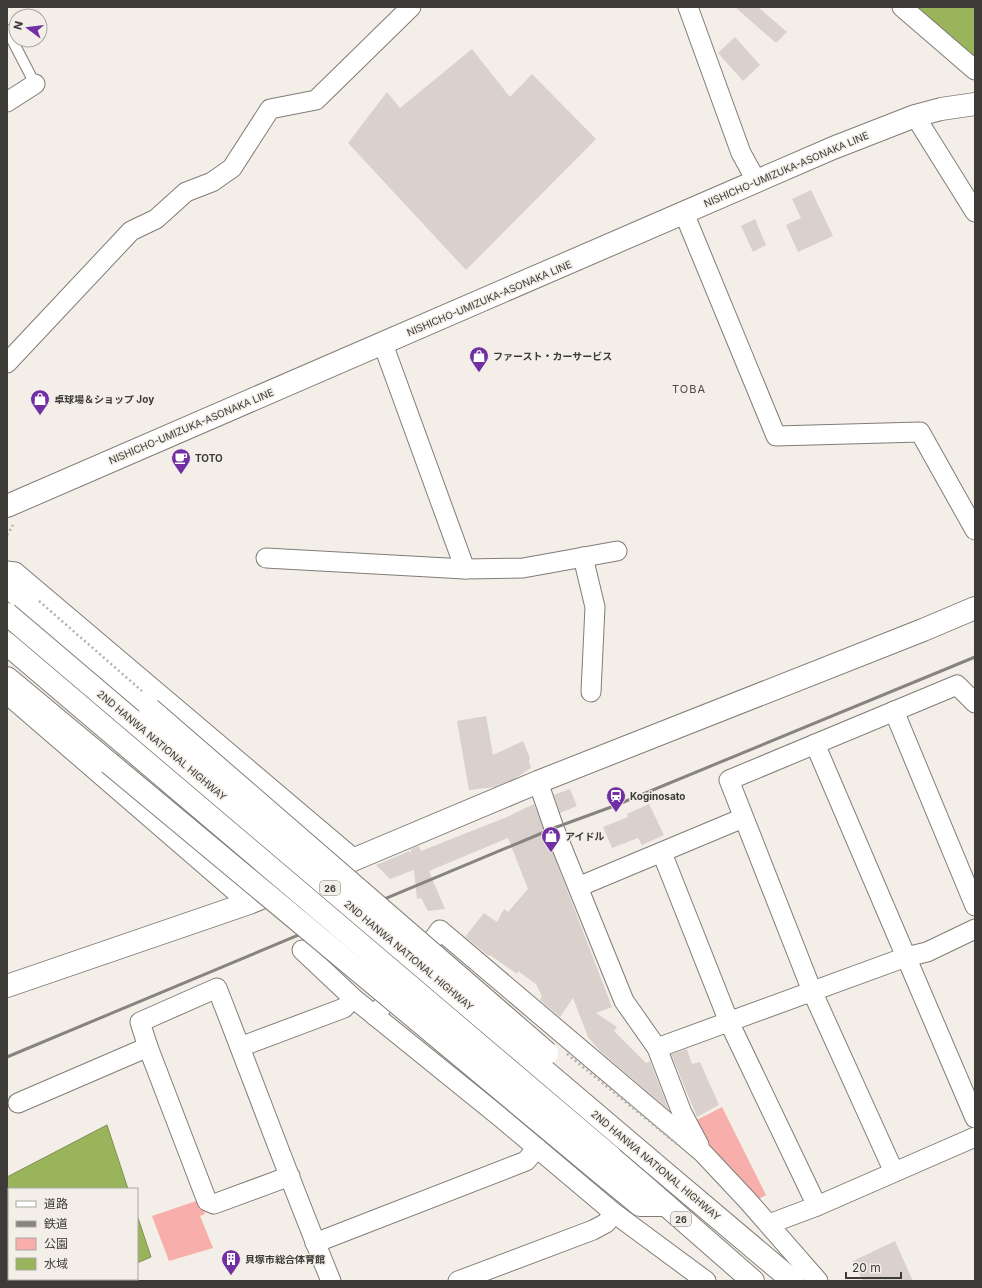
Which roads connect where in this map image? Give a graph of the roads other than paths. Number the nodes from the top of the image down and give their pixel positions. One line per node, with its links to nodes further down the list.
1 (411, 7): 14 (street)
2 (688, 7): 10 (street)
3 (902, 7): 5 (street)
4 (7, 30): 6 (lane)
5 (975, 70)
6 (35, 84): 7 (street)
7 (7, 102)
8 (975, 104): 9 (main road, NISHICHO-UMIZUKA-ASONAKA LINE)
9 (915, 116): 10 (main road, NISHICHO-UMIZUKA-ASONAKA LINE); 11 (street)
10 (757, 182): 12 (main road, NISHICHO-UMIZUKA-ASONAKA LINE)
11 (975, 212)
12 (684, 213): 13 (main road, NISHICHO-UMIZUKA-ASONAKA LINE); 16 (street)
13 (383, 344): 15 (main road, NISHICHO-UMIZUKA-ASONAKA LINE); 20 (street)
14 (7, 363)
15 (11, 513)
16 (975, 530)
17 (617, 551): 18 (street)
18 (583, 557): 20 (street); 27 (street)
19 (266, 558): 20 (street)
20 (465, 569)
21 (7, 571): 35 (street)
22 (7, 586): 55 (main road, bridge)
23 (975, 608): 32 (main road)
24 (7, 614): 55 (main road, 2ND HANWA NATIONAL HIGHWAY / 26, bridge)
25 (7, 644): 56 (main road, 26, bridge)
26 (7, 678): 56 (main road, bridge)
27 (591, 692)
28 (7, 694): 37 (street)
29 (975, 703): 30 (street)
30 (894, 711): 31 (street); 38 (street)
31 (815, 744): 33 (street); 41 (street)
32 (538, 782): 35 (main road); 36 (street)
33 (743, 818): 34 (street); 43 (street)
34 (662, 853): 36 (street); 46 (street)
35 (354, 859): 37 (main road)
36 (578, 887): 49 (street)
37 (249, 903): 42 (main road)
38 (975, 906)
39 (975, 929): 41 (street)
40 (302, 950): 44 (street)
41 (906, 957): 43 (street); 51 (street)
42 (7, 986)
43 (812, 991): 46 (street); 57 (street)
44 (353, 998): 45 (street); 48 (street)
45 (375, 1016): 53 (street); 54 (street)
46 (729, 1022): 49 (street); 59 (street)
47 (148, 1047): 48 (street); 50 (street); 58 (street)
48 (240, 1047): 58 (street)
49 (657, 1048): 54 (street)
50 (18, 1102)
51 (975, 1118)
52 (975, 1137): 57 (street)
53 (536, 1148): 60 (street); 62 (street)
54 (703, 1153): 61 (street)
55 (658, 1158): 67 (main road, 2ND HANWA NATIONAL HIGHWAY / 26)
56 (605, 1164): 66 (main road, 26)
57 (894, 1172): 59 (street)
58 (290, 1176): 62 (street)
59 (817, 1206): 61 (street)
60 (614, 1213): 64 (street); 65 (street)
61 (768, 1224): 68 (street)
62 (315, 1243): 63 (street)
63 (330, 1281)
64 (458, 1281)
65 (706, 1281)
66 (753, 1281)
67 (793, 1281)
68 (818, 1281)

